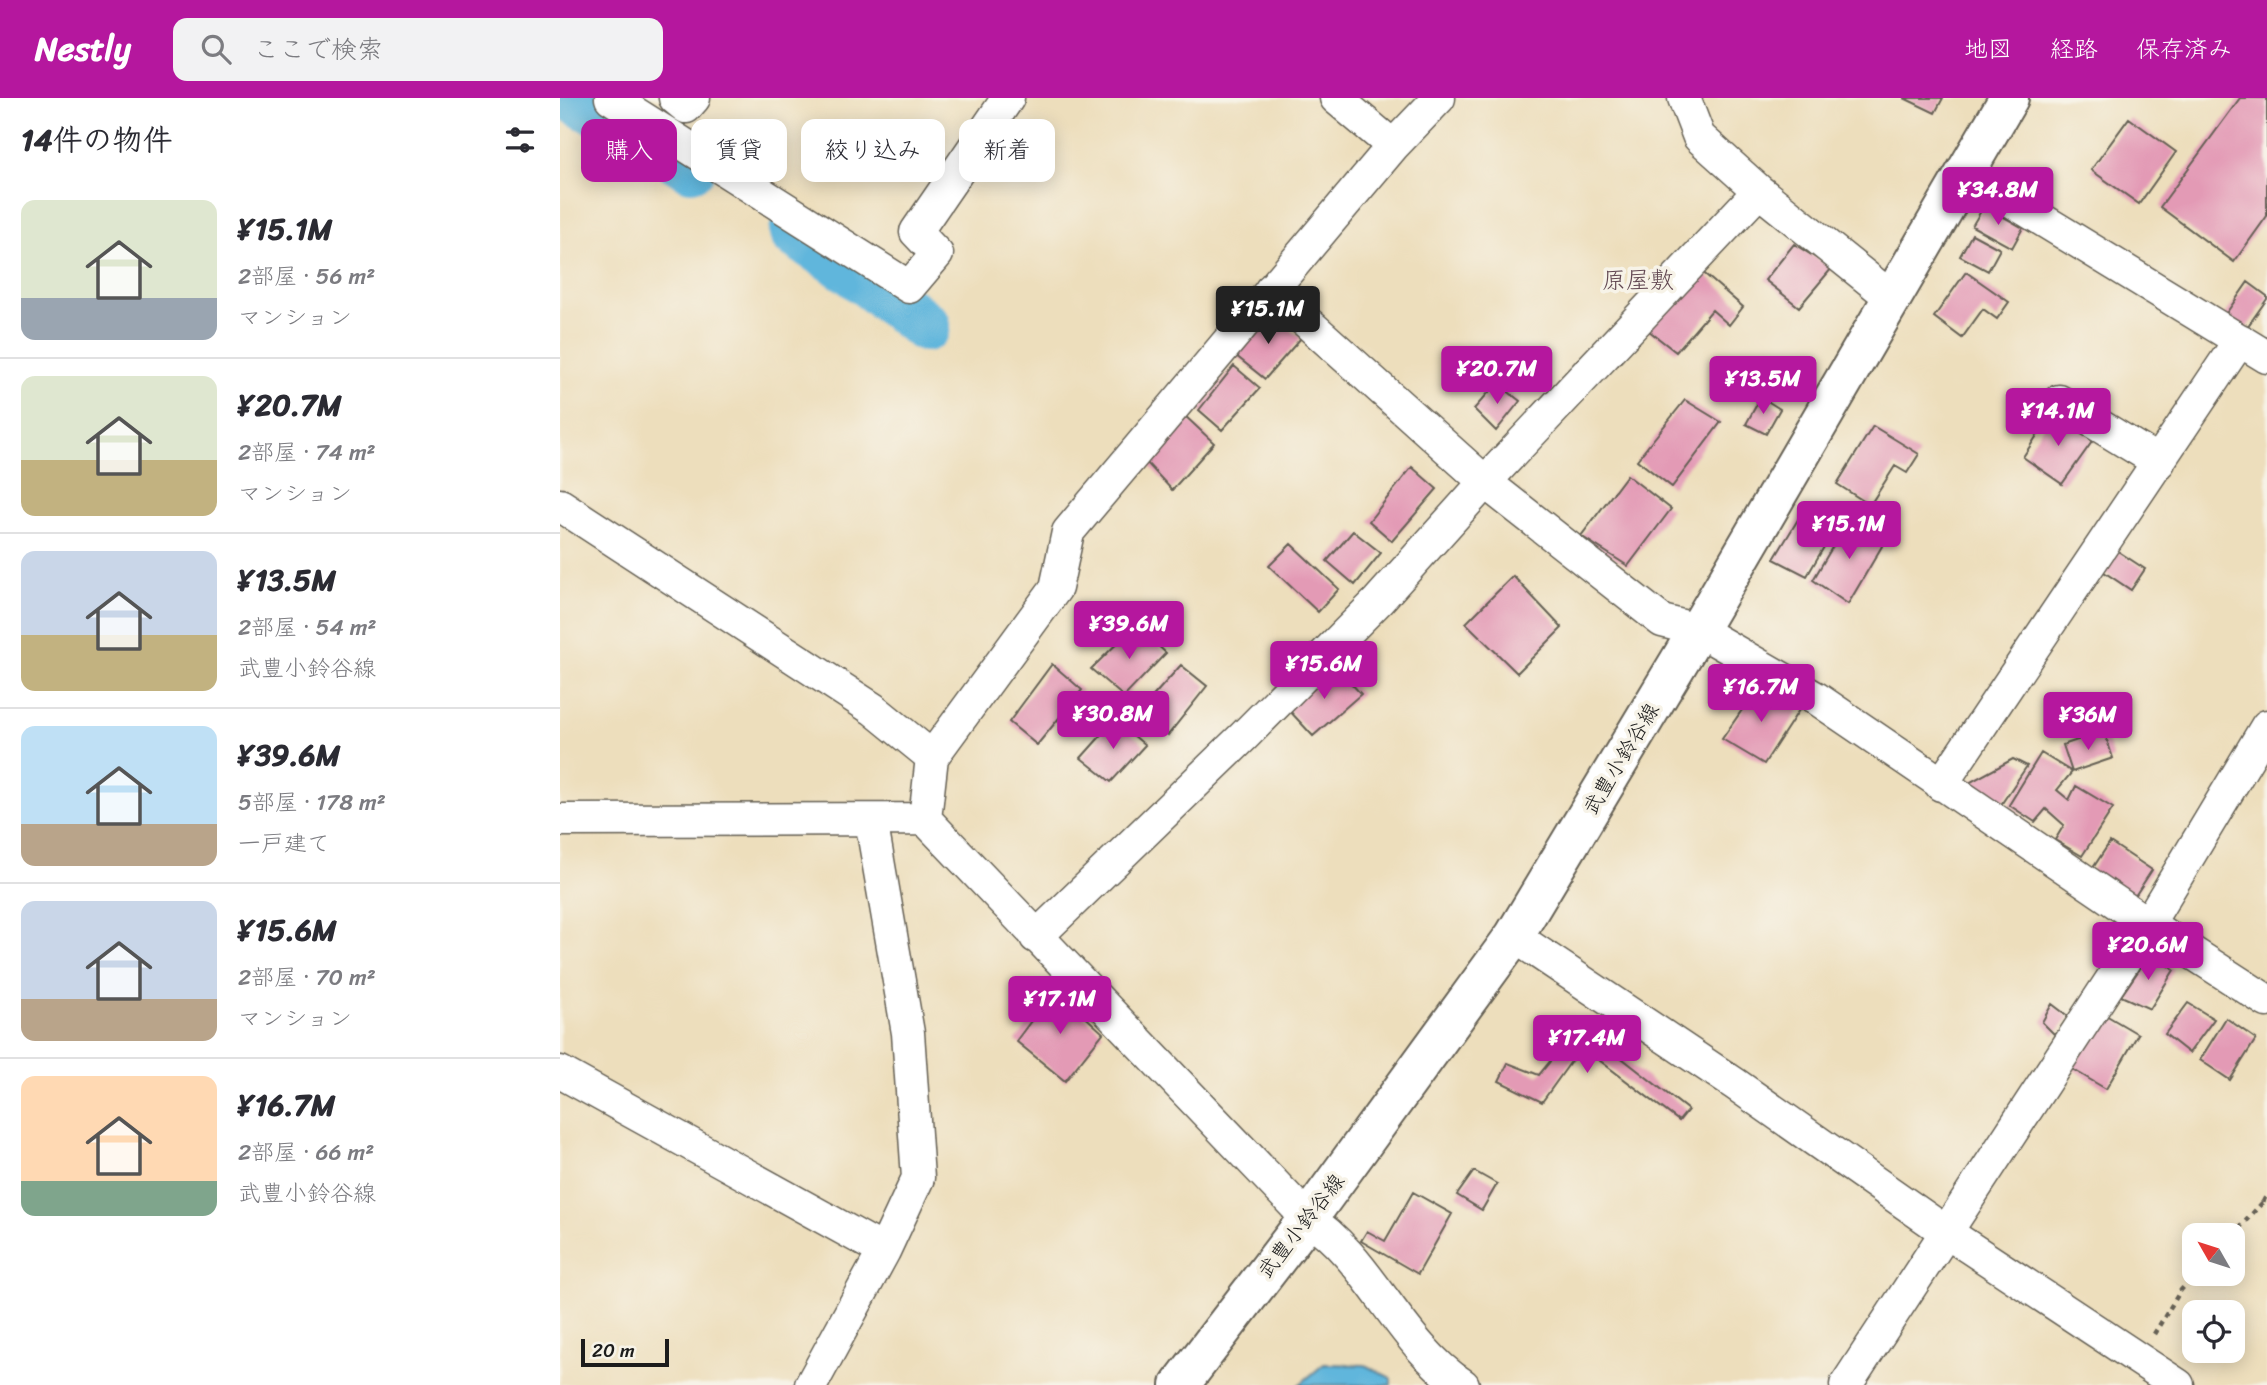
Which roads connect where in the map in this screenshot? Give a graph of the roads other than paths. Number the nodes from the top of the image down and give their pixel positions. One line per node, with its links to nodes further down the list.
1 (611, 98): 4 (street)
2 (676, 98): 3 (street)
3 (694, 98)
4 (1008, 98)
5 (1336, 98): 9 (street)
6 (1439, 98): 9 (street)
7 (1684, 98): 11 (street)
8 (2009, 98): 10 (main road, 武豊小鈴谷線)
9 (1393, 146): 12 (street)
10 (1964, 172): 13 (main road, 武豊小鈴谷線); 14 (street)
11 (1759, 191): 13 (street); 18 (street)
12 (1271, 290): 18 (street); 22 (street)
13 (1892, 298): 20 (main road, 武豊小鈴谷線)
14 (2240, 340): 15 (street); 17 (street)
15 (2267, 357)
16 (2059, 401): 17 (street)
17 (2159, 462): 23 (street)
18 (1485, 482): 20 (street); 29 (street)
19 (560, 505): 22 (street)
20 (1698, 630): 23 (street); 28 (main road, 武豊小鈴谷線)
21 (2267, 726): 27 (street)
22 (932, 757): 24 (street)
23 (1941, 785): 27 (street)
24 (925, 819): 26 (street); 29 (street)
25 (560, 820): 26 (street)
26 (871, 820): 34 (street)
27 (2148, 924): 30 (street); 33 (street)
28 (1514, 936): 32 (main road, 武豊小鈴谷線); 33 (street)
29 (1036, 937): 32 (street)
30 (2267, 1001)
31 (560, 1072): 34 (street)
32 (1307, 1217): 35 (street); 37 (main road, 武豊小鈴谷線)
33 (1946, 1232): 38 (street); 39 (street)
34 (884, 1251): 36 (street)
35 (1452, 1381)
36 (811, 1385)
37 (1180, 1385)
38 (1846, 1385)
39 (2178, 1385)

